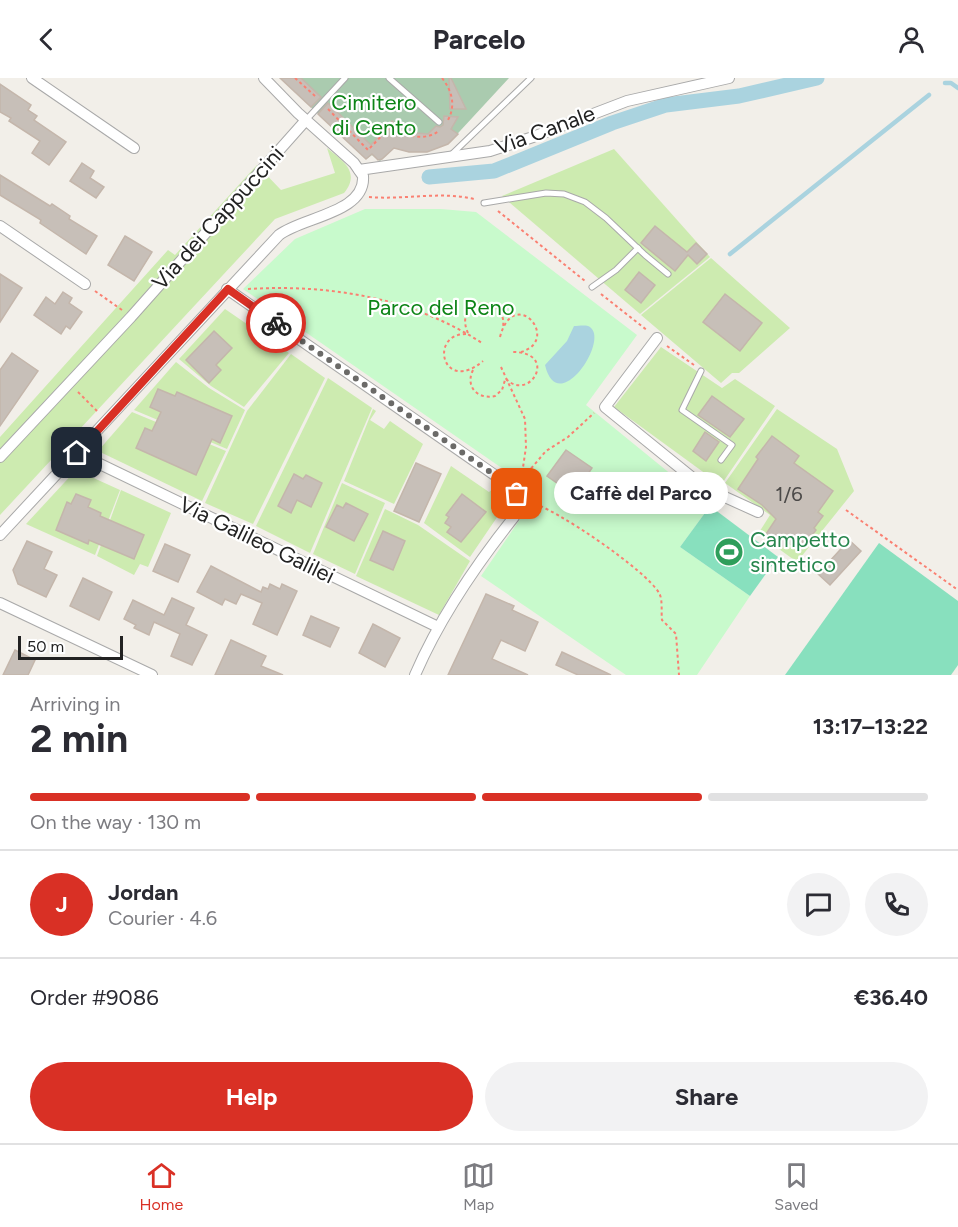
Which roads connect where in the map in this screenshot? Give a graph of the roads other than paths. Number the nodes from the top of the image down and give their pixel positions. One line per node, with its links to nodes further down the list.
1 (32, 78): 9 (street)
2 (264, 78): 7 (street)
3 (345, 78): 7 (lane)
4 (389, 78): 8 (lane)
5 (531, 78): 10 (lane)
6 (729, 78): 10 (street, Via Canale)
7 (306, 120): 11 (street); 22 (street, Via dei Cappuccini)
8 (441, 124)
9 (134, 148)
10 (450, 156): 11 (street, Via Canale)
11 (359, 170): 18 (street)
12 (483, 203): 14 (lane)
13 (0, 226): 16 (street)
14 (638, 248): 15 (lane); 17 (lane)
15 (668, 274)
16 (85, 284)
17 (592, 287)
18 (228, 289): 21 (street); 27 (street)
19 (657, 338): 24 (street)
20 (701, 371): 23 (lane)
21 (77, 453): 25 (street); 27 (street, Via Galileo Galilei)
22 (0, 457)
23 (721, 460)
24 (758, 512)
25 (0, 534)
26 (0, 603): 28 (street)
27 (438, 627): 29 (street)
28 (152, 675)
29 (415, 675)

